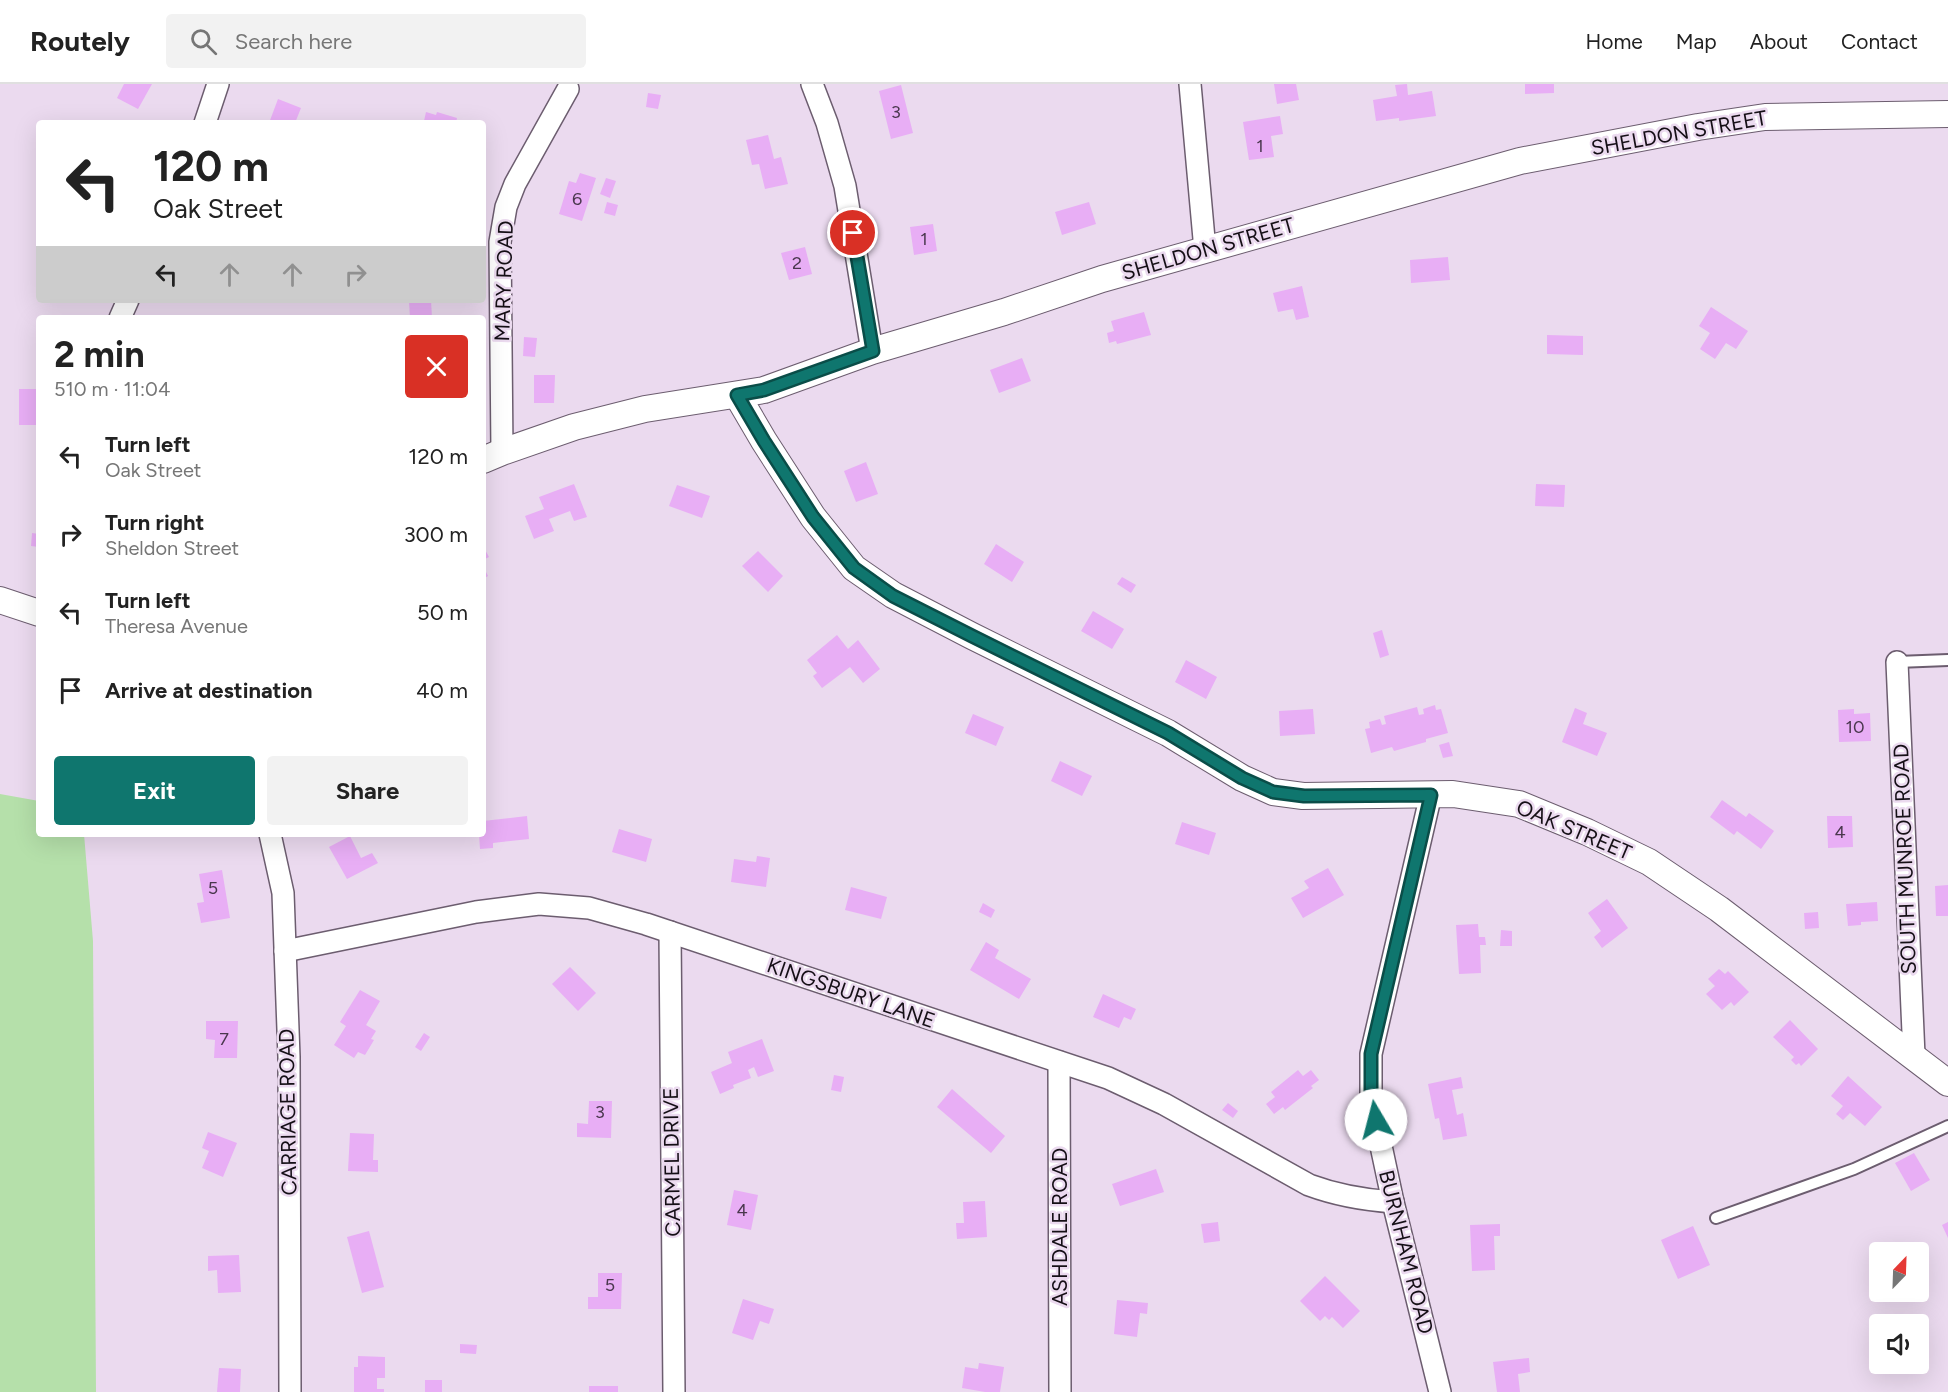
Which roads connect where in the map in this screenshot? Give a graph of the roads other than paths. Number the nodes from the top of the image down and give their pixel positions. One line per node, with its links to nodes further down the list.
1 (218, 84): 6 (street)
2 (812, 84): 8 (street)
3 (1190, 84): 7 (street)
4 (568, 89): 10 (street, MARY ROAD)
5 (1948, 114): 7 (street, SHELDON STREET)
6 (206, 120)
7 (1205, 250): 8 (street, SHELDON STREET)
8 (873, 351): 9 (street, SHELDON STREET)
9 (737, 395): 10 (street, SHELDON STREET); 15 (street, OAK STREET)
10 (493, 456)
11 (0, 600): 12 (street)
12 (36, 612)
13 (1948, 660): 14 (lane)
14 (1897, 662): 19 (street, SOUTH MUNROE ROAD)
15 (1431, 795): 19 (street, OAK STREET); 23 (street, BURNHAM ROAD)
16 (271, 837): 18 (street, CARRIAGE ROAD)
17 (670, 932): 18 (street, KINGSBURY LANE); 20 (street, KINGSBURY LANE); 26 (street, CARMEL DRIVE)
18 (285, 951): 25 (street, CARRIAGE ROAD)
19 (1914, 1056): 21 (street, OAK STREET)
20 (1059, 1062): 23 (street, KINGSBURY LANE); 27 (street, ASHDALE ROAD)
21 (1948, 1083)
22 (1948, 1126): 24 (lane)
23 (1393, 1202): 28 (street, BURNHAM ROAD)
24 (1716, 1218)
25 (291, 1392)
26 (674, 1392)
27 (1060, 1392)
28 (1440, 1392)

